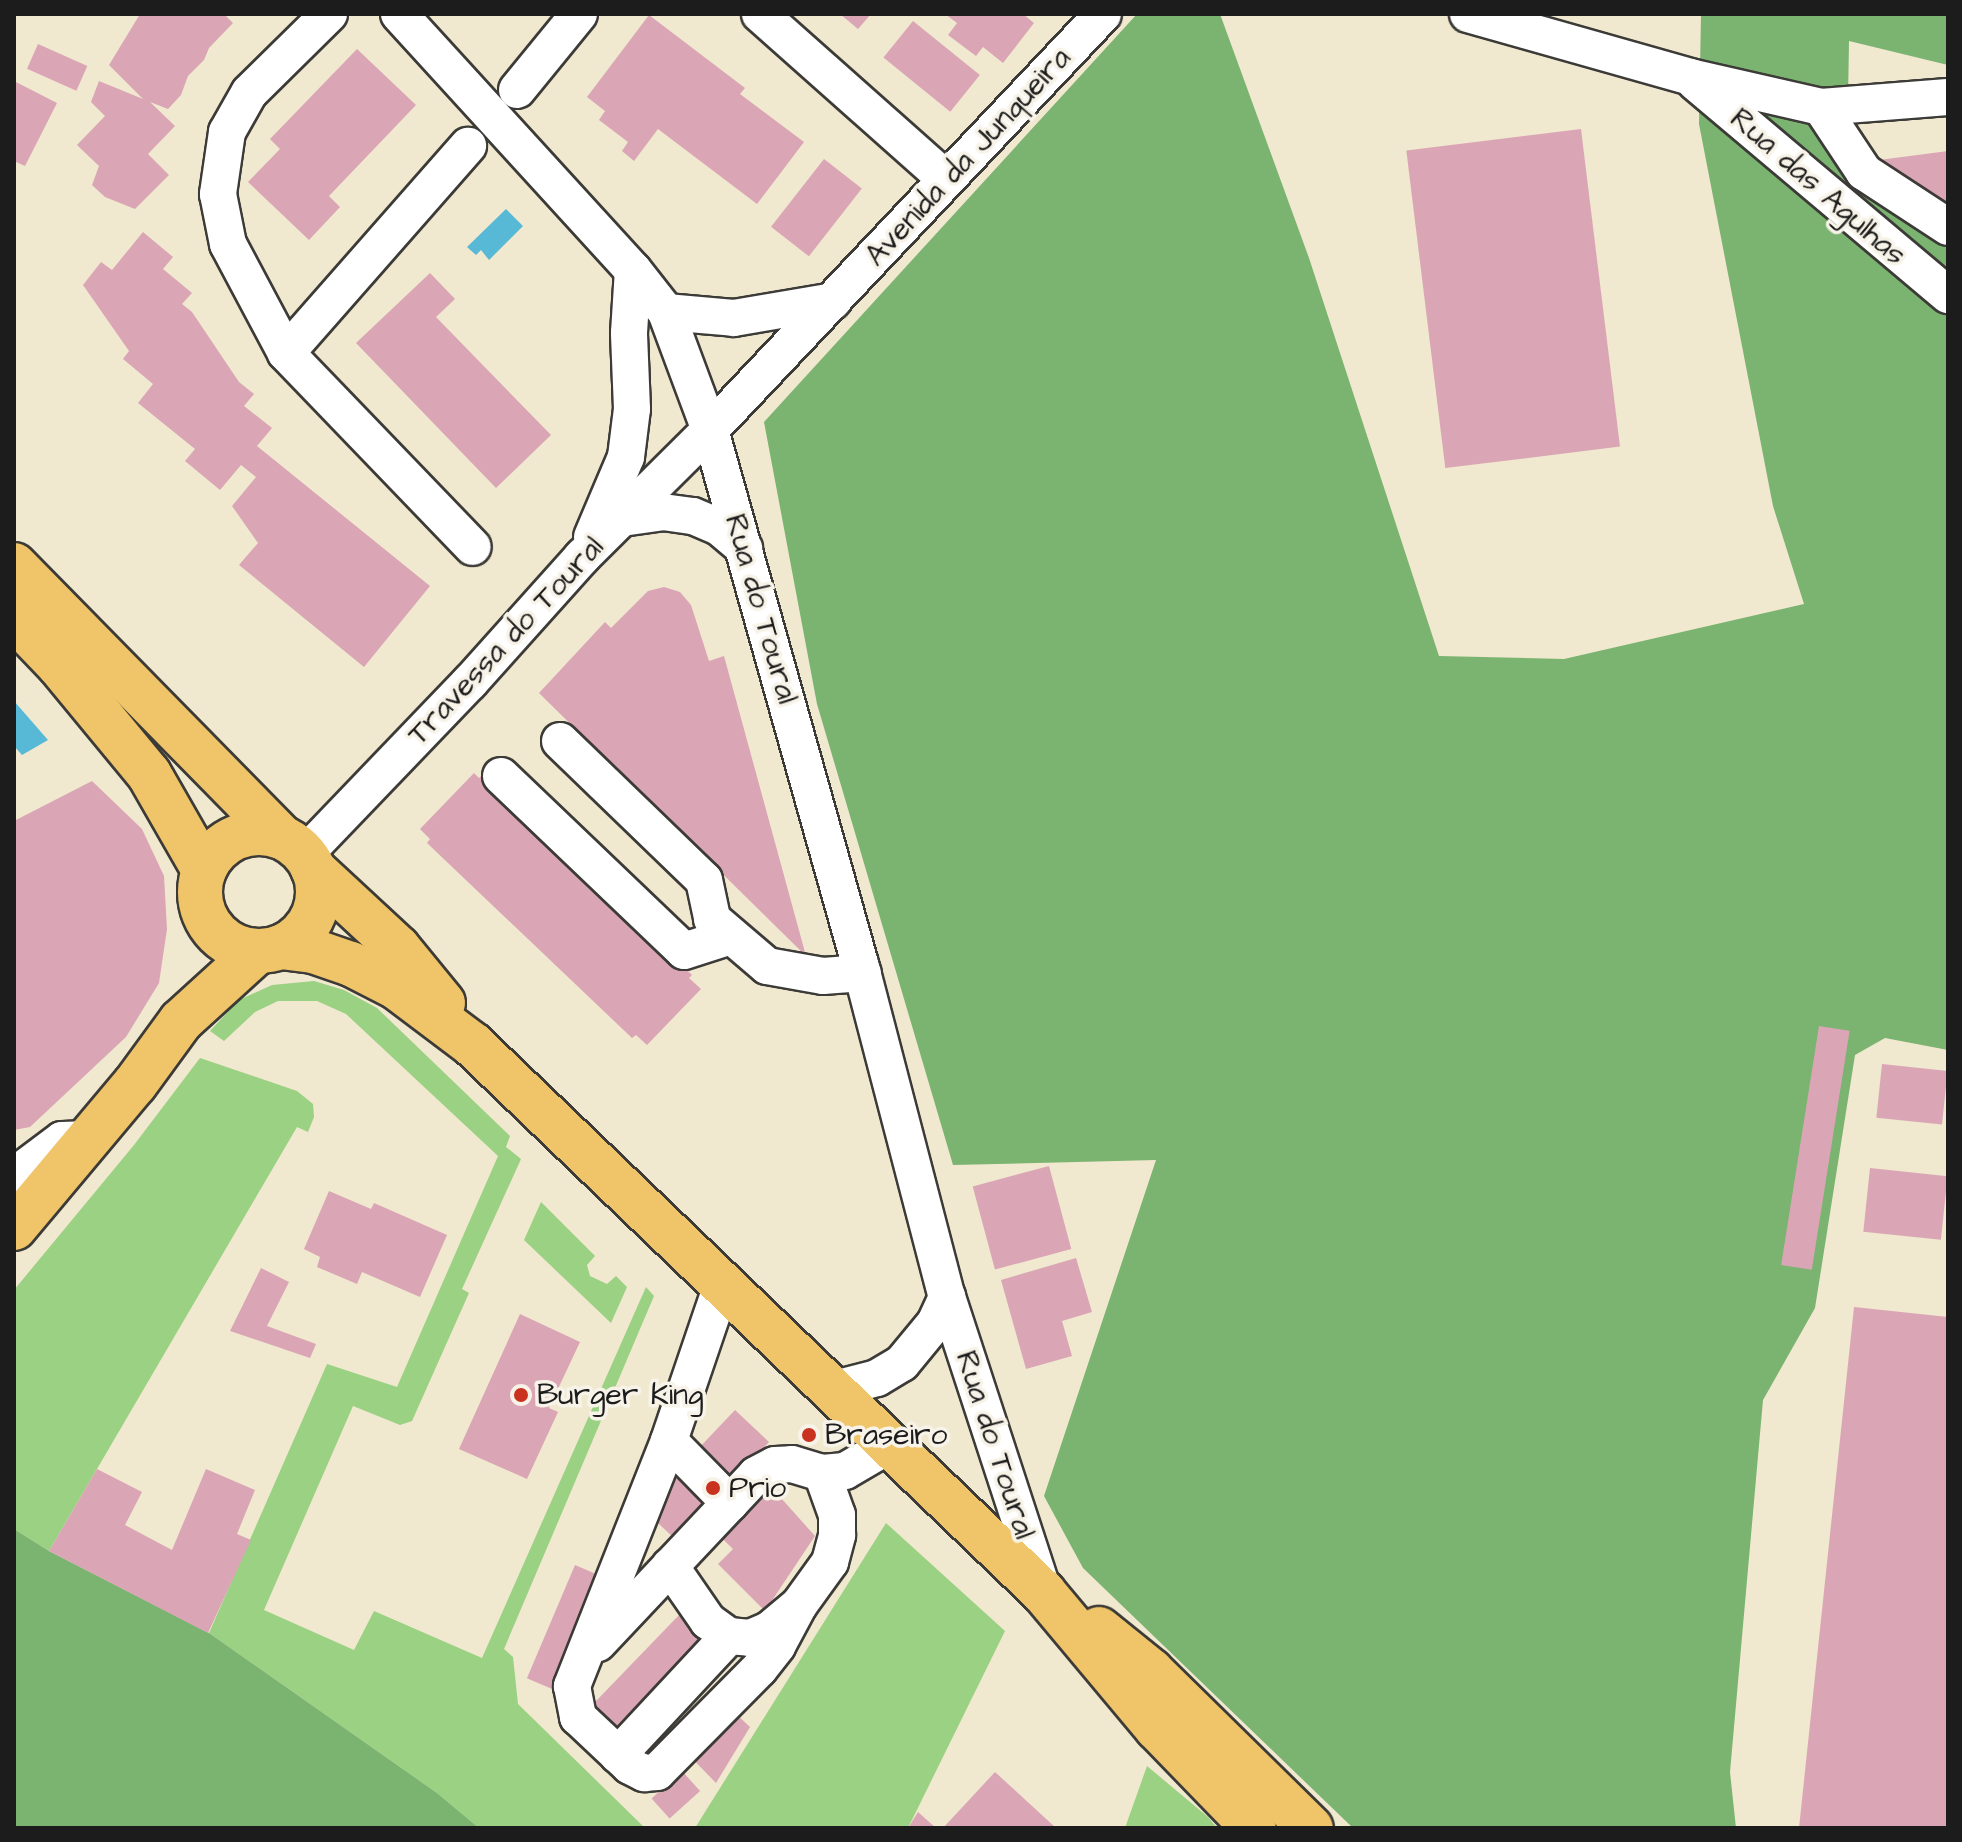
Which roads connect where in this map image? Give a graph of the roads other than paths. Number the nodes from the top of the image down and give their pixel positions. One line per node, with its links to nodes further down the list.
1 (329, 14): 18 (street)
2 (399, 14): 14 (street, Rua do Toural)
3 (579, 14): 8 (street)
4 (760, 14): 12 (street)
5 (1103, 14): 12 (street, Avenida da Junqueira)
6 (1468, 14): 7 (street)
7 (1690, 77): 10 (street); 15 (street, Rua das Agulhas)
8 (517, 90)
9 (1948, 97): 10 (street)
10 (1821, 107): 13 (street)
11 (468, 146): 18 (street)
12 (945, 178): 16 (street, Avenida da Junqueira)
13 (1948, 227)
14 (633, 270): 17 (street, Rua do Toural); 23 (street)
15 (1948, 295)
16 (833, 301): 17 (street); 19 (street, Avenida da Junqueira)
17 (666, 312): 19 (street, Rua do Toural)
18 (286, 353): 21 (street)
19 (710, 430): 20 (street, Travessa do Toural); 22 (street, Rua do Toural)
20 (622, 518): 22 (street); 23 (street, Travessa do Toural)
21 (473, 547)
22 (744, 548): 33 (street, Rua do Toural)
23 (582, 557): 28 (street, Travessa do Toural)
24 (14, 565): 28 (main road)
25 (14, 618): 29 (main road)
26 (560, 741): 31 (street)
27 (501, 776): 31 (street)
28 (300, 854): 29 (main road); 32 (main road); 35 (main road)
29 (204, 870): 30 (main road)
30 (204, 915): 32 (main road); 34 (main road)
31 (731, 936): 33 (street)
32 (270, 949): 34 (main road); 35 (main road)
33 (863, 973): 40 (street, Rua do Toural)
34 (181, 1021): 36 (main road)
35 (472, 1044): 39 (main road)
36 (90, 1139): 37 (street); 38 (main road)
37 (14, 1176)
38 (14, 1228)
39 (723, 1282): 41 (main road); 42 (street)
40 (947, 1297): 41 (street, Rua do Toural); 47 (street, Rua do Toural)
41 (835, 1389): 43 (main road)
42 (669, 1441): 45 (street); 50 (street)
43 (891, 1444): 44 (street); 47 (main road)
44 (822, 1473): 45 (street); 48 (street)
45 (730, 1503): 46 (street)
46 (670, 1566): 49 (street); 50 (street)
47 (1044, 1593): 52 (main road); 53 (main road)
48 (799, 1605): 49 (street); 51 (street)
49 (729, 1636): 51 (street)
50 (583, 1659): 51 (street)
51 (618, 1755)
52 (1254, 1828)
53 (1311, 1828)

